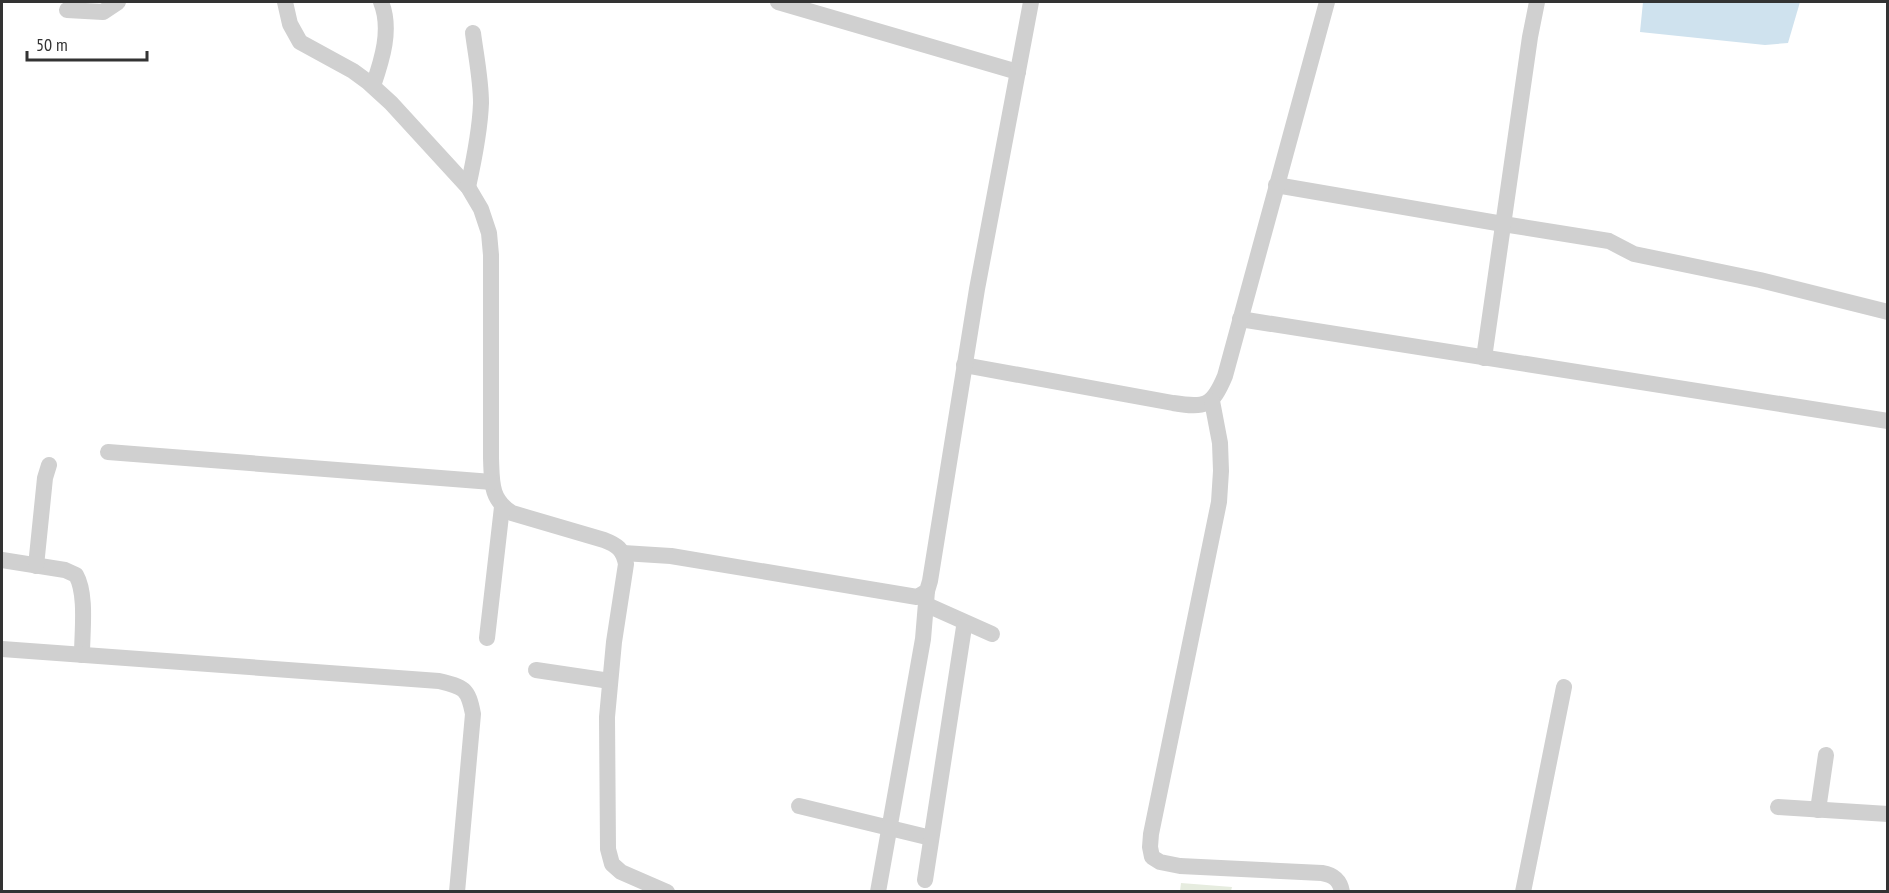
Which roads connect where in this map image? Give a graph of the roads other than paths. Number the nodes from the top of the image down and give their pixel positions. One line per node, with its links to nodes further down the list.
1 (118, 2): 8 (street)
2 (285, 2): 11 (street)
3 (381, 2): 11 (street)
4 (778, 2): 10 (street)
5 (1031, 2): 10 (street)
6 (1327, 2): 12 (street)
7 (1537, 2): 14 (street)
8 (67, 10)
9 (473, 33): 13 (street)
10 (1018, 72): 18 (street)
11 (373, 86): 13 (street)
12 (1276, 185): 14 (street); 16 (street)
13 (468, 187): 23 (street)
14 (1503, 224): 15 (street); 17 (street)
15 (1887, 312)
16 (1240, 319): 17 (street); 19 (street)
17 (1484, 358): 20 (street)
18 (964, 365): 19 (street); 28 (street)
19 (1212, 401): 48 (street)
20 (1887, 421)
21 (108, 452): 23 (street)
22 (49, 465): 27 (street)
23 (492, 482): 24 (street)
24 (502, 507): 25 (street); 31 (street)
25 (623, 553): 28 (street); 35 (street)
26 (2, 560): 27 (street)
27 (36, 566): 33 (street)
28 (927, 598): 30 (street); 42 (street)
29 (963, 627): 43 (street)
30 (992, 634)
31 (487, 638)
32 (2, 649): 33 (street)
33 (82, 655): 45 (street)
34 (536, 670): 35 (street)
35 (610, 681): 46 (street)
36 (1564, 687): 49 (street)
37 (1826, 755): 40 (street)
38 (799, 806): 42 (street)
39 (1778, 807): 40 (street)
40 (1818, 810): 41 (street)
41 (1887, 814)
42 (889, 828): 43 (street); 47 (street)
43 (931, 838): 44 (street)
44 (925, 880)
45 (457, 891)
46 (667, 891)
47 (878, 891)
48 (1342, 891)
49 (1523, 891)

